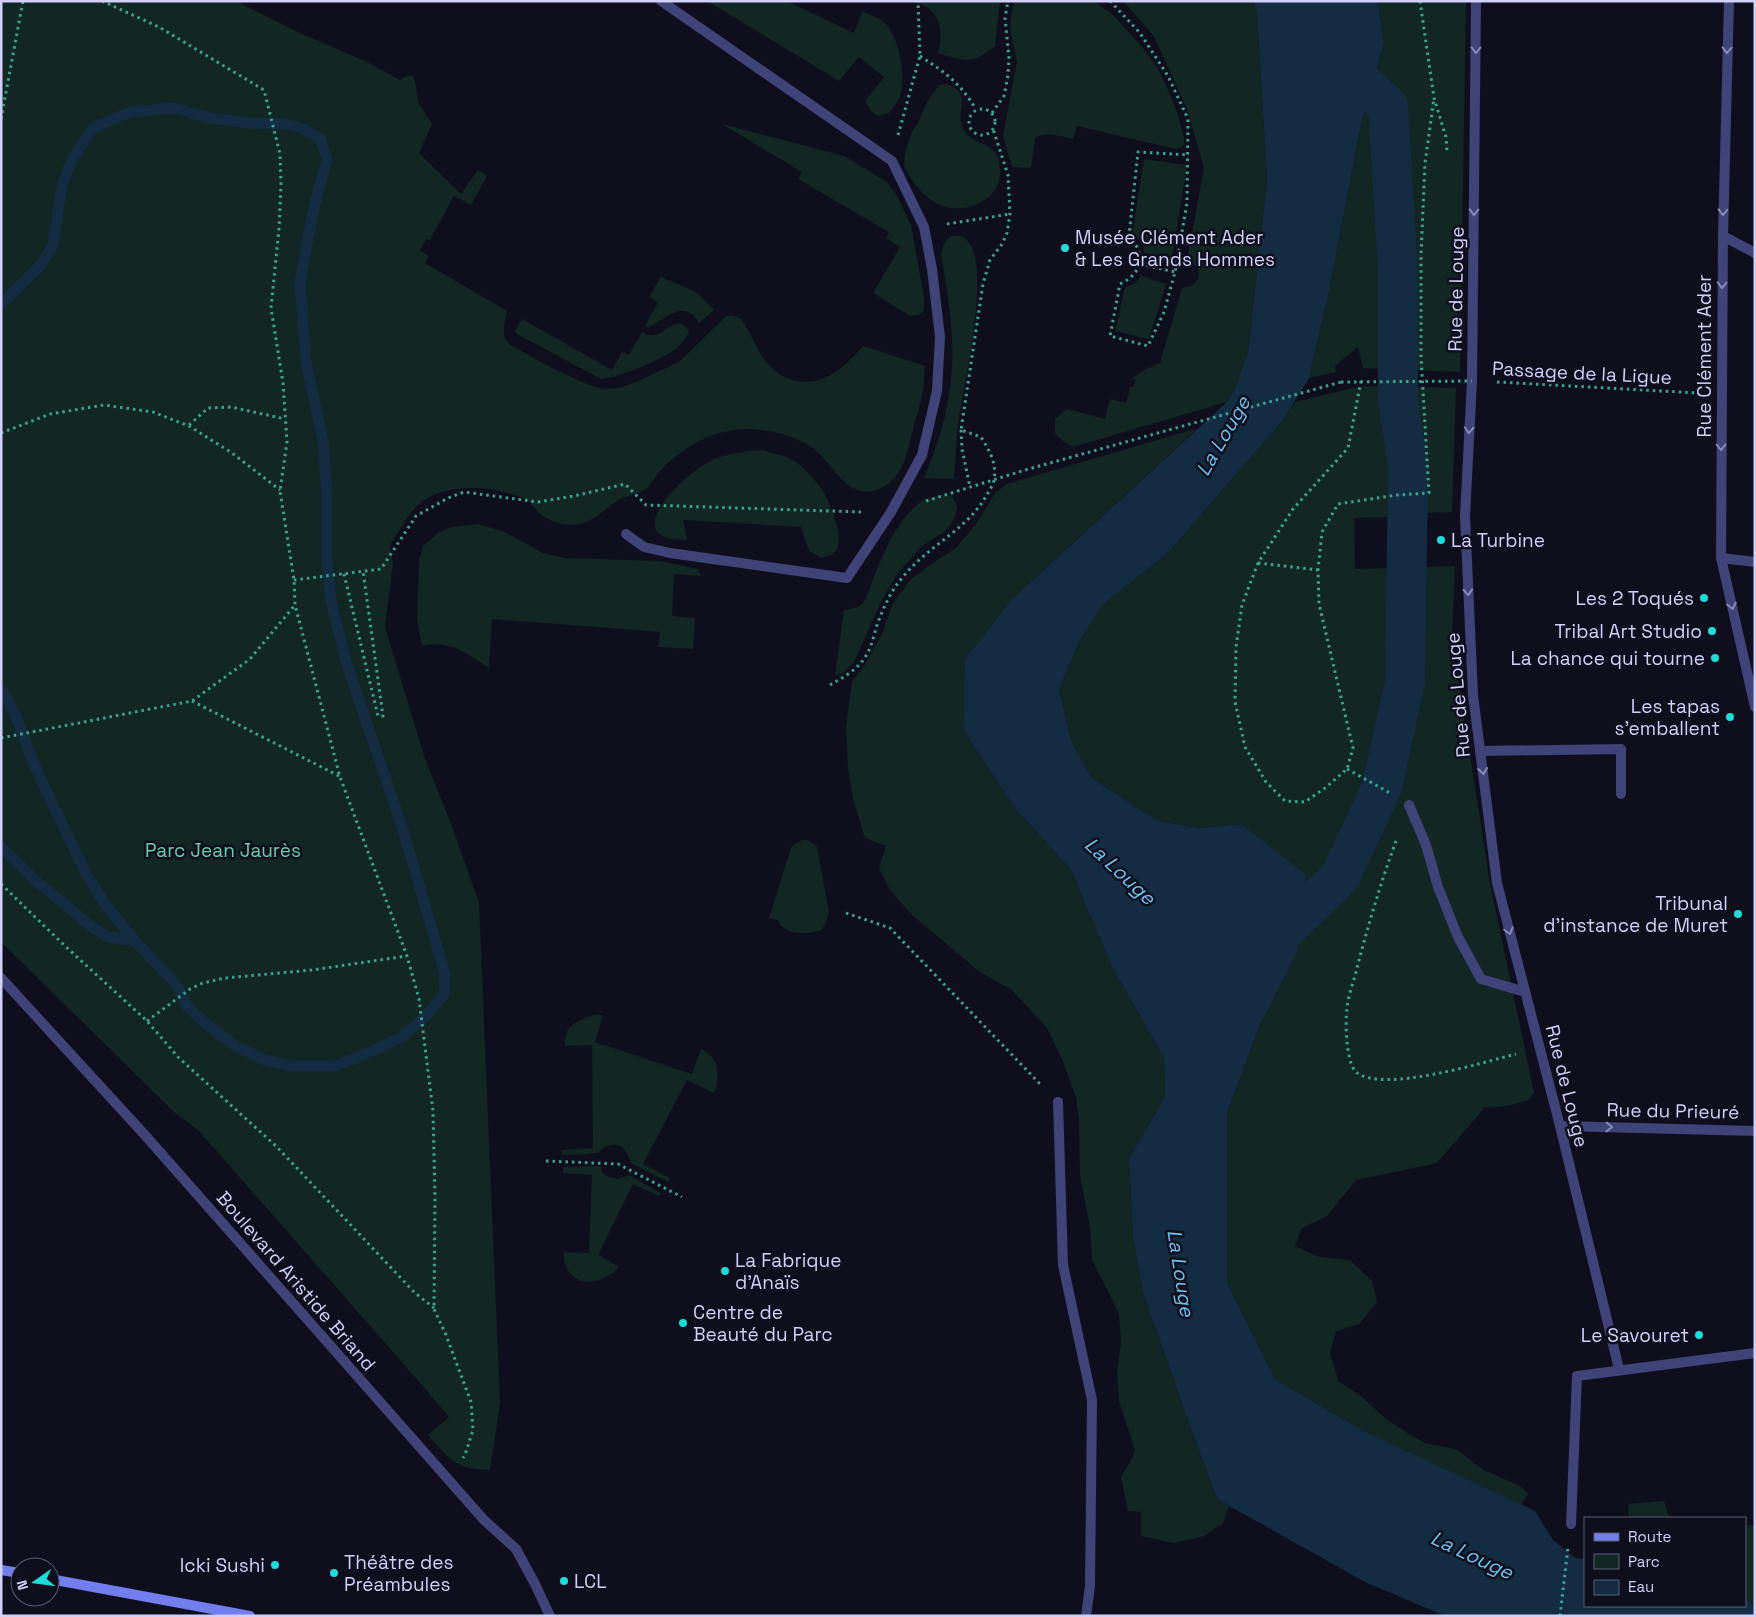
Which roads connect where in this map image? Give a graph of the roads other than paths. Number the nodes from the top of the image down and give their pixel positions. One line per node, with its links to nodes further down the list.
1 (661, 1): 6 (street)
2 (1476, 1): 10 (street, Rue de Louge, one-way to 10)
3 (1729, 1): 4 (street, Rue Clément Ader, one-way to 4)
4 (1723, 236): 5 (street); 7 (street, Rue Clément Ader, one-way to 7)
5 (1755, 253)
6 (626, 534)
7 (1721, 558): 8 (street); 9 (street, Rue Clément Ader, one-way to 9)
8 (1755, 562)
9 (1755, 707)
10 (1480, 750): 11 (street); 14 (street, Rue de Louge, one-way to 14)
11 (1621, 794)
12 (1410, 805): 14 (street)
13 (1, 978): 23 (street, Boulevard Aristide Briand)
14 (1525, 992): 16 (street, Rue de Louge)
15 (1058, 1102): 24 (street)
16 (1560, 1126): 17 (street, Rue du Prieuré, one-way to 17); 19 (street, Rue de Louge)
17 (1755, 1130)
18 (1755, 1353): 19 (street)
19 (1619, 1369): 20 (street)
20 (1571, 1524)
21 (60, 1581): 22 (main road)
22 (250, 1616)
23 (550, 1616)
24 (1086, 1616)

